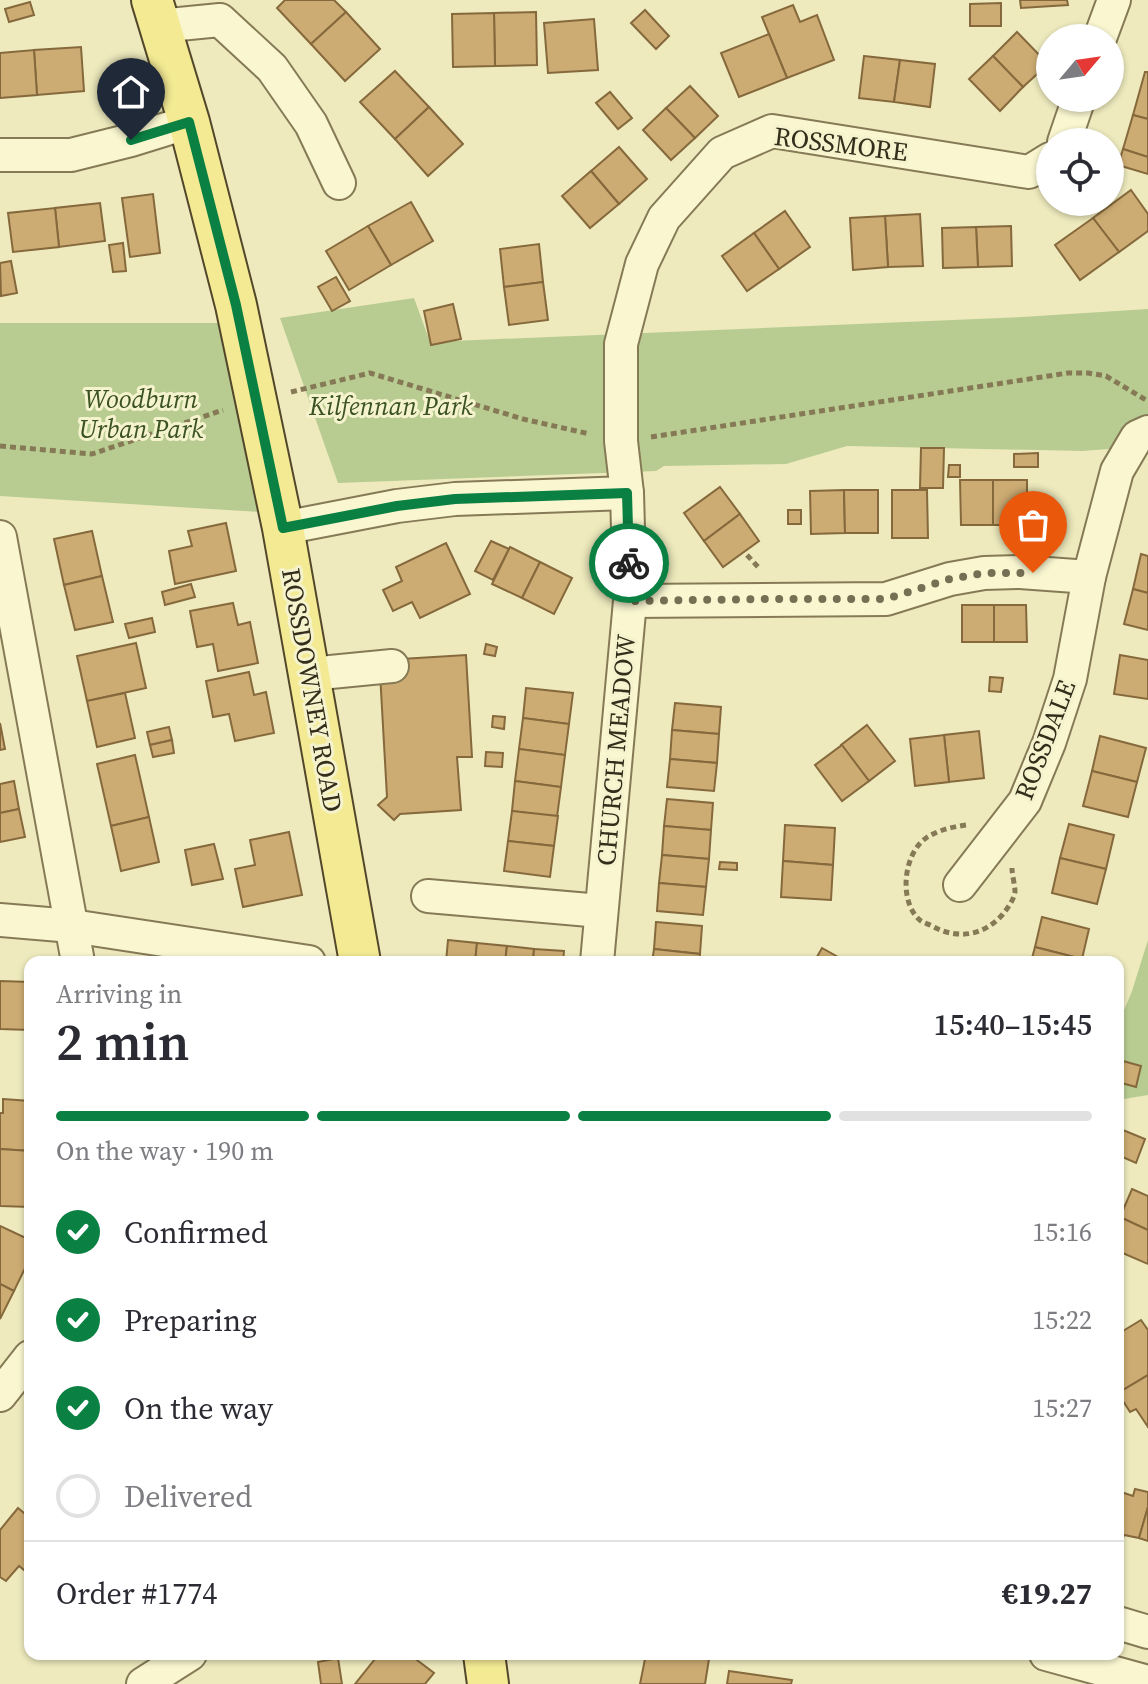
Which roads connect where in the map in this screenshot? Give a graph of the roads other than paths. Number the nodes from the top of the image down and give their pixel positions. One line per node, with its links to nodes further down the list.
1 (1114, 0): 3 (street)
2 (155, 13): 4 (main road, ROSSDOWNEY ROAD); 7 (street)
3 (1105, 24)
4 (189, 122): 5 (street); 10 (main road, ROSSDOWNEY ROAD)
5 (0, 155)
6 (1036, 168): 9 (street, ROSSMORE)
7 (339, 183)
8 (1148, 432): 12 (street, ROSSDALE)
9 (627, 493): 10 (street); 13 (street, CHURCH MEADOW)
10 (283, 528): 15 (main road, ROSSDOWNEY ROAD)
11 (0, 537): 20 (street)
12 (1089, 577): 13 (street); 16 (street, ROSSDALE)
13 (630, 601): 18 (street, CHURCH MEADOW)
14 (392, 666): 15 (street)
15 (310, 674): 23 (main road, ROSSDOWNEY ROAD)
16 (960, 885)
17 (428, 896): 18 (street)
18 (601, 911): 24 (street, CHURCH MEADOW)
19 (0, 920): 20 (street)
20 (72, 926): 21 (street); 22 (street)
21 (77, 956)
22 (270, 956)
23 (359, 956)
24 (597, 956)
25 (24, 1365): 26 (street)
26 (0, 1395)
27 (1124, 1625): 28 (street)
28 (1148, 1632)
29 (181, 1660): 34 (street)
30 (485, 1660): 35 (main road)
31 (1059, 1660): 32 (street)
32 (1093, 1676): 33 (street)
33 (1148, 1682)
34 (143, 1684)
35 (488, 1684)

